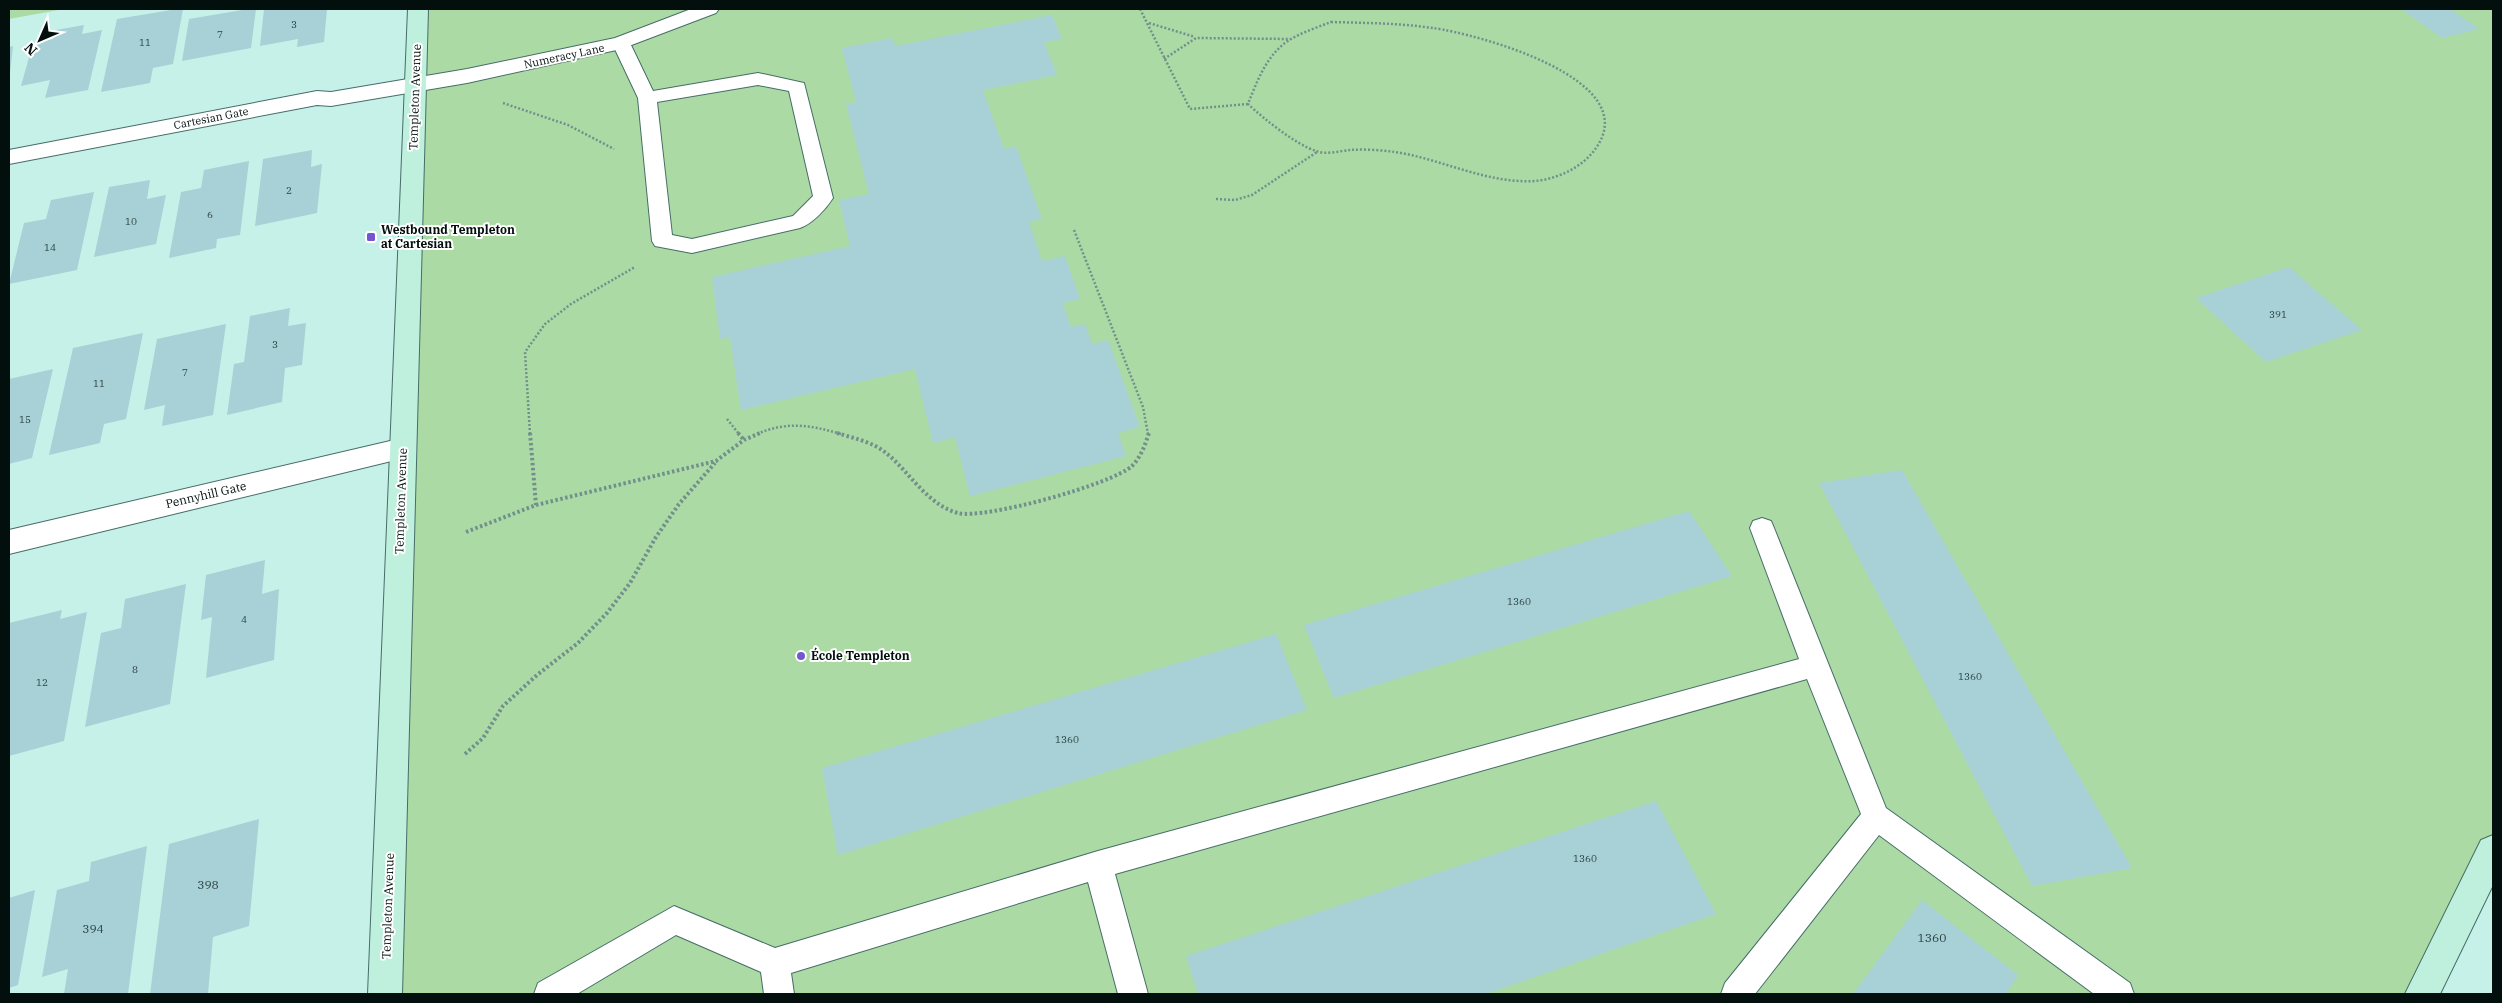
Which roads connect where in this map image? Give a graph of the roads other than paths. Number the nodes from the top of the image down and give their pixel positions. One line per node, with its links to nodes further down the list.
1 (418, 9): 4 (street, Templeton Avenue)
2 (709, 9): 3 (street, Numeracy Lane)
3 (621, 43): 4 (street, Numeracy Lane); 5 (lane)
4 (415, 85): 6 (street, Cartesian Gate); 7 (street, Templeton Avenue)
5 (647, 98): 5 (lane)
6 (9, 157)
7 (403, 449): 9 (street, Pennyhill Gate); 15 (street, Templeton Avenue)
8 (1762, 528): 10 (lane)
9 (9, 542)
10 (1815, 666): 11 (lane); 13 (lane)
11 (1876, 817): 19 (lane); 20 (lane)
12 (2493, 851): 21 (street)
13 (1098, 865): 14 (lane); 18 (lane)
14 (775, 963): 16 (lane); 17 (lane)
15 (385, 994)
16 (549, 994)
17 (779, 994)
18 (1133, 994)
19 (1736, 994)
20 (2119, 994)
21 (2422, 994)

